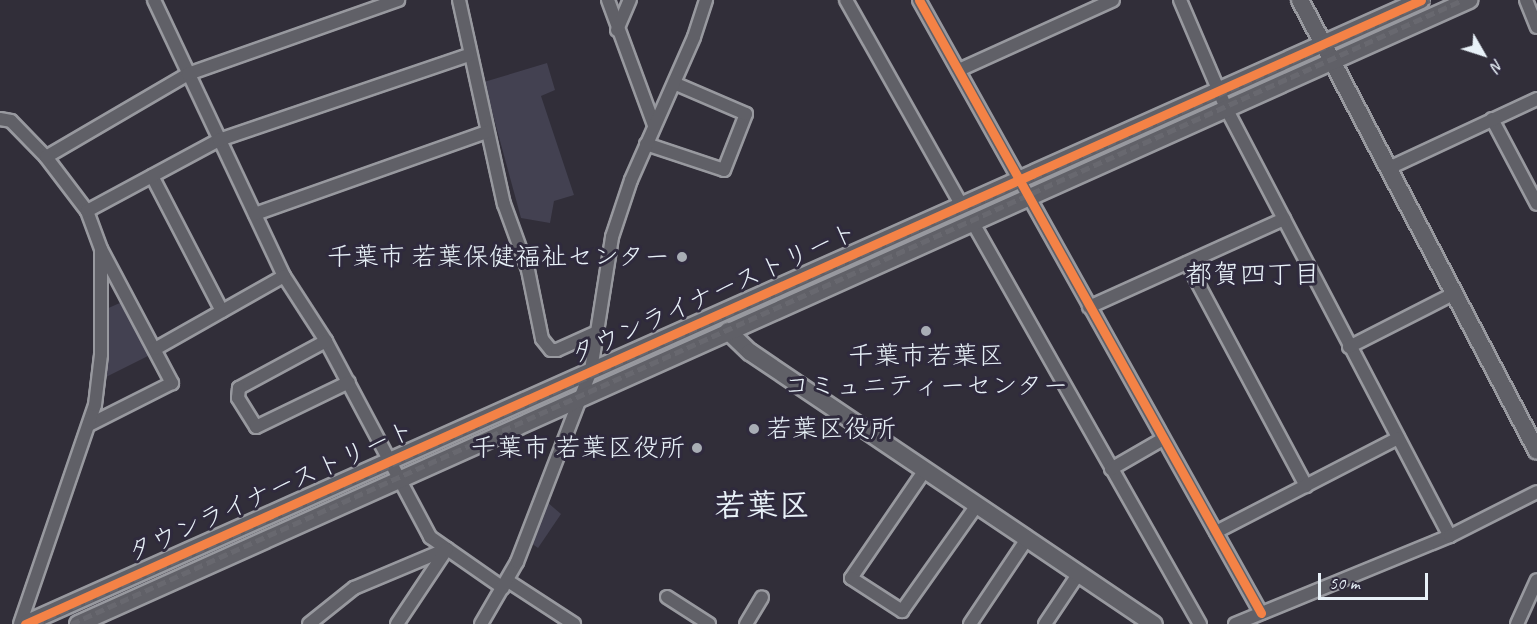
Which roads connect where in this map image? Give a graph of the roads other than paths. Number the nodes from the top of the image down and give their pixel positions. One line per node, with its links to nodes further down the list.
1 (398, 0): 21 (street)
2 (459, 0): 18 (street)
3 (608, 0): 16 (street)
4 (630, 0): 16 (street)
5 (706, 0): 22 (street)
6 (846, 0): 38 (street)
7 (919, 0): 20 (street)
8 (1113, 0): 20 (street)
9 (1180, 0): 23 (street)
10 (1300, 0): 17 (street)
11 (1420, 0): 17 (street, タウンライナーストリート)
12 (1470, 0): 19 (street, タウンライナーストリート)
13 (1526, 0): 15 (street)
14 (157, 1): 21 (street)
15 (1537, 27)
16 (617, 30): 28 (street)
17 (1323, 42): 19 (street); 23 (street, タウンライナーストリート)
18 (468, 55): 29 (street); 30 (street)
19 (1333, 61): 25 (street, タウンライナーストリート); 33 (street)
20 (959, 70): 35 (street)
21 (188, 74): 30 (street); 32 (street)
22 (674, 83): 28 (street); 31 (street)
23 (1218, 90): 25 (street); 35 (street, タウンライナーストリート)
24 (1537, 99): 27 (street)
25 (1227, 110): 36 (street, タウンライナーストリート); 41 (street)
26 (0, 119): 32 (street)
27 (1492, 119): 33 (street); 37 (street)
28 (654, 125): 31 (street)
29 (487, 132): 40 (street); 50 (street)
30 (219, 140): 34 (street); 40 (street)
31 (646, 144): 50 (street)
32 (46, 156): 39 (street)
33 (1389, 168): 46 (street)
34 (152, 176): 39 (street); 48 (street)
35 (1018, 182): 36 (street); 38 (street, タウンライナーストリート)
36 (1027, 198): 42 (street, タウンライナーストリート); 47 (street)
37 (1536, 198)
38 (962, 206): 54 (street, タウンライナーストリート)
39 (87, 211): 43 (street)
40 (255, 214): 45 (street)
41 (1284, 219): 44 (street); 52 (street)
42 (973, 223): 49 (street, タウンライナーストリート); 62 (street)
43 (101, 249): 53 (street); 57 (street)
44 (1187, 263): 47 (street); 65 (street)
45 (284, 276): 48 (street); 51 (street)
46 (1455, 293): 52 (street); 60 (street)
47 (1089, 307): 59 (street)
48 (222, 311): 53 (street)
49 (728, 331): 56 (street, タウンライナーストリート); 63 (street)
50 (597, 332): 54 (street)
51 (326, 341): 55 (street); 55 (street)
52 (1349, 347): 58 (street)
53 (155, 349): 57 (street)
54 (591, 370): 56 (street); 61 (street, タウンライナーストリート)
55 (349, 382): 61 (street)
56 (580, 399): 64 (street, タウンライナーストリート); 74 (street)
57 (89, 425): 79 (street)
58 (1398, 438): 65 (street); 69 (street)
59 (1162, 439): 62 (street); 68 (street)
60 (1537, 451)
61 (392, 460): 64 (street); 80 (street, タウンライナーストリート)
62 (1111, 469): 90 (street)
63 (925, 470): 67 (street); 67 (street)
64 (401, 478): 71 (street); 81 (street, タウンライナーストリート)
65 (1306, 486): 68 (street)
66 (1537, 492): 69 (street)
67 (977, 505): 70 (street)
68 (1216, 532): 77 (street)
69 (1450, 536): 77 (street)
70 (1027, 539): 72 (street); 88 (street)
71 (447, 549): 74 (street); 82 (street); 83 (street)
72 (1079, 573): 78 (street); 89 (street)
73 (1537, 580): 92 (street)
74 (506, 585): 84 (street); 85 (street)
75 (668, 597): 86 (street)
76 (762, 597): 87 (street)
77 (1261, 613): 91 (street)
78 (1145, 622)
79 (20, 624)
80 (25, 624)
81 (78, 624)
82 (309, 624)
83 (397, 624)
84 (481, 624)
85 (574, 624)
86 (709, 624)
87 (746, 624)
88 (970, 624)
89 (1045, 624)
90 (1200, 624)
91 (1235, 624)
92 (1517, 624)

